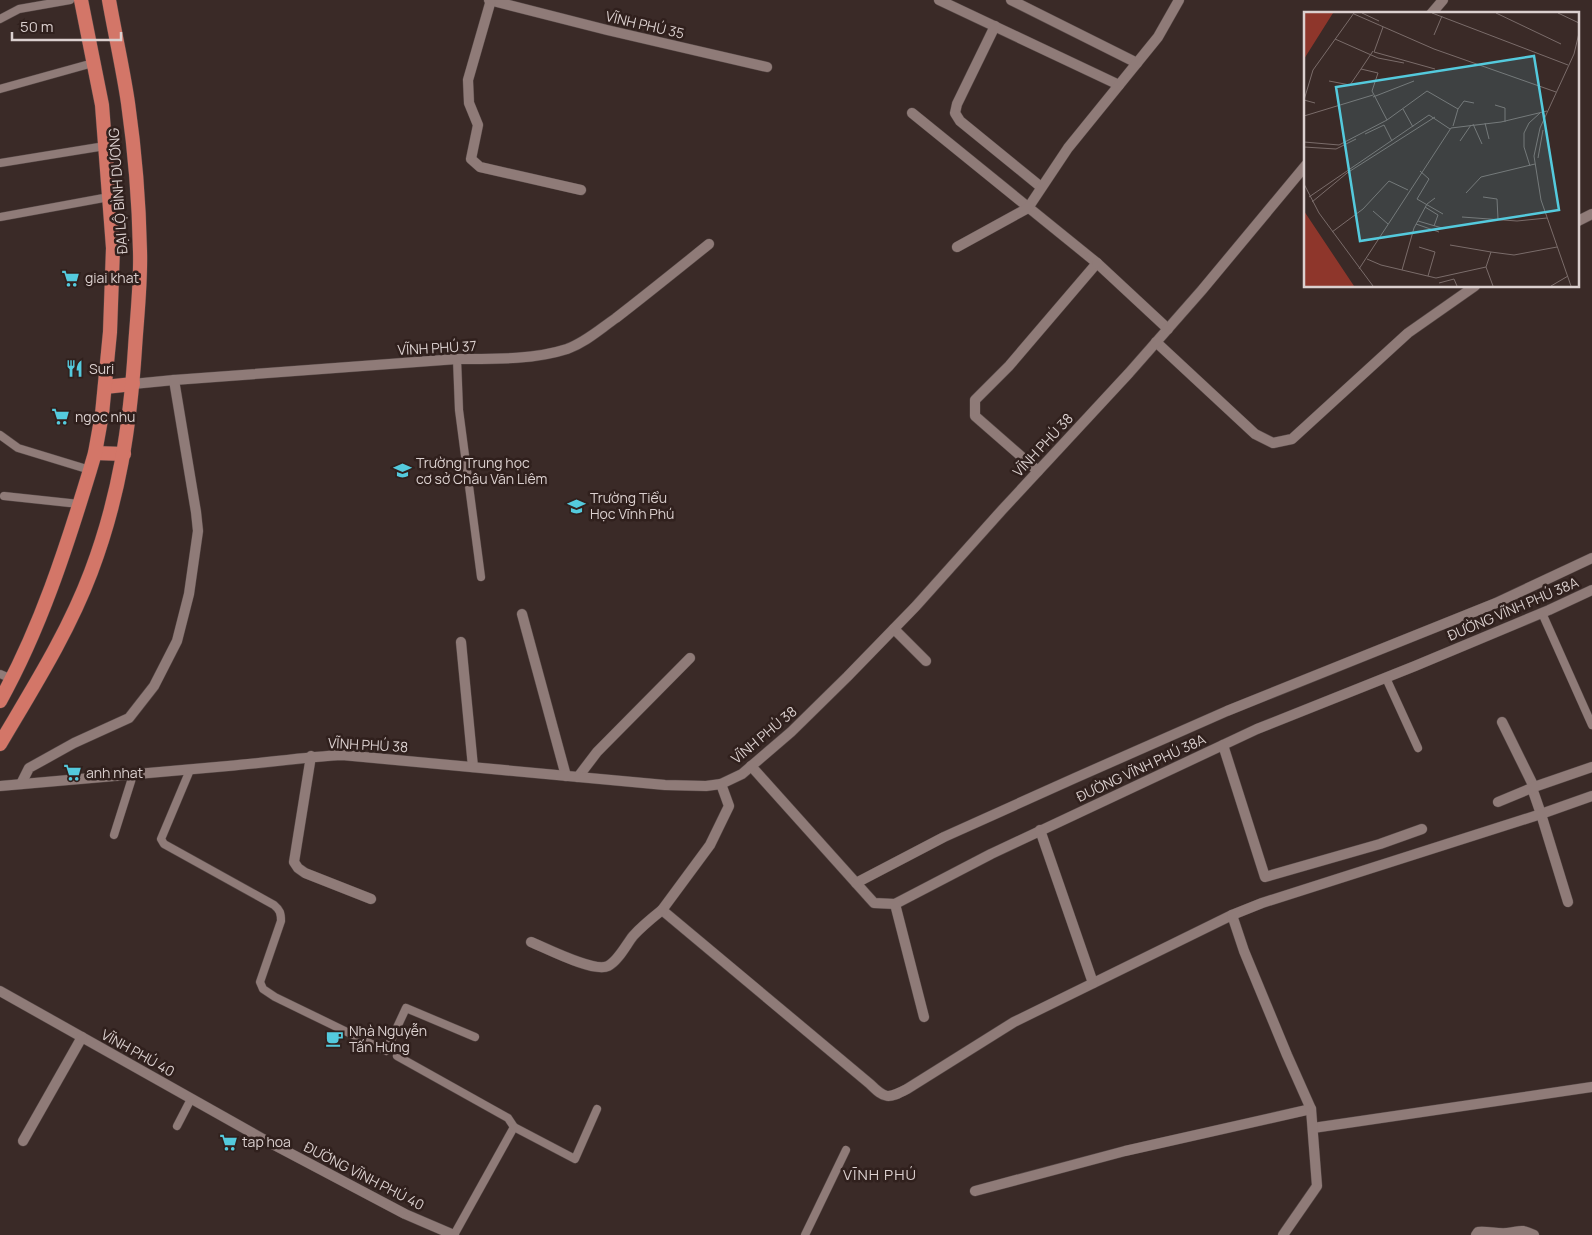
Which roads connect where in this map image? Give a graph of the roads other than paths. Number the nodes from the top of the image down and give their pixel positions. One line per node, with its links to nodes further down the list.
1 (70, 0): 10 (lane)
2 (81, 0): 12 (highway, ĐẠI LỘ BÌNH DƯƠNG)
3 (109, 0): 36 (highway, ĐẠI LỘ BÌNH DƯƠNG)
4 (490, 0): 14 (street, VĨNH PHÚ 35); 22 (street)
5 (939, 0): 11 (street)
6 (1011, 0): 13 (street)
7 (1179, 0): 13 (street)
8 (1442, 0): 9 (street)
9 (1433, 12)
10 (0, 20)
11 (995, 26): 15 (street); 21 (street)
12 (93, 63): 16 (lane); 18 (highway, ĐẠI LỘ BÌNH DƯƠNG)
13 (1137, 63): 15 (street)
14 (767, 67)
15 (1119, 85): 21 (street)
16 (0, 89)
17 (912, 113): 24 (street)
18 (105, 146): 19 (lane); 23 (highway, ĐẠI LỘ BÌNH DƯƠNG)
19 (0, 163)
20 (1304, 167): 32 (street, VĨNH PHÚ 38)
21 (1041, 187): 24 (street)
22 (581, 190)
23 (109, 197): 26 (lane); 37 (highway, ĐẠI LỘ BÌNH DƯƠNG)
24 (1028, 208): 29 (street); 30 (street)
25 (1592, 214): 27 (street)
26 (0, 217)
27 (1580, 221)
28 (709, 244): 34 (street, VĨNH PHÚ 37)
29 (957, 247)
30 (1097, 264): 32 (street); 42 (street)
31 (1472, 288): 33 (street)
32 (1168, 329): 33 (street, VĨNH PHÚ 38)
33 (1156, 342): 42 (street, VĨNH PHÚ 38)
34 (457, 359): 35 (street, VĨNH PHÚ 37); 46 (lane)
35 (174, 380): 36 (street, VĨNH PHÚ 37); 70 (street)
36 (133, 384): 37 (highway); 40 (highway, ĐẠI LỘ BÌNH DƯƠNG)
37 (105, 387): 39 (highway, ĐẠI LỘ BÌNH DƯƠNG)
38 (0, 435): 41 (lane)
39 (95, 453): 40 (highway); 41 (highway, ĐẠI LỘ BÌNH DƯƠNG)
40 (124, 454): 59 (highway, ĐẠI LỘ BÌNH DƯƠNG)
41 (90, 470): 44 (highway, ĐẠI LỘ BÌNH DƯƠNG)
42 (1038, 471): 50 (street, VĨNH PHÚ 38)
43 (4, 496): 44 (lane)
44 (79, 504): 54 (highway, ĐẠI LỘ BÌNH DƯƠNG)
45 (1592, 558): 80 (street)
46 (481, 577)
47 (1592, 590): 48 (street, ĐƯỜNG VĨNH PHÚ 38A)
48 (1542, 613): 55 (street, ĐƯỜNG VĨNH PHÚ 38A); 58 (lane)
49 (522, 614): 68 (street)
50 (894, 629): 53 (street); 63 (street, VĨNH PHÚ 38)
51 (461, 642): 64 (street)
52 (690, 658): 69 (street)
53 (926, 661)
54 (6, 677): 56 (highway, ĐẠI LỘ BÌNH DƯƠNG)
55 (1386, 678): 60 (street, ĐƯỜNG VĨNH PHÚ 38A); 61 (lane)
56 (0, 701)
57 (1502, 722): 73 (street)
58 (1592, 725)
59 (0, 744)
60 (1223, 745): 77 (street); 78 (street, ĐƯỜNG VĨNH PHÚ 38A)
61 (1418, 748)
62 (311, 756): 64 (street, VĨNH PHÚ 38); 66 (street, VĨNH PHÚ 38); 81 (street)
63 (751, 766): 71 (street, VĨNH PHÚ 38); 80 (street)
64 (473, 767): 68 (street, VĨNH PHÚ 38)
65 (1592, 768): 73 (street)
66 (190, 770): 67 (street, VĨNH PHÚ 38); 91 (lane)
67 (133, 775): 70 (street, VĨNH PHÚ 38); 79 (lane)
68 (566, 776): 69 (street, VĨNH PHÚ 38)
69 (578, 777): 71 (street, VĨNH PHÚ 38)
70 (21, 784): 72 (street, VĨNH PHÚ 38)
71 (721, 784): 84 (street)
72 (0, 786)
73 (1533, 790): 75 (street); 76 (street)
74 (1592, 796): 76 (street)
75 (1498, 802)
76 (1540, 811): 82 (street); 85 (street)
77 (1422, 829)
78 (1040, 830): 83 (street, ĐƯỜNG VĨNH PHÚ 38A); 87 (street)
79 (114, 835)
80 (856, 882): 83 (street)
81 (371, 899)
82 (1568, 902)
83 (895, 904): 89 (street)
84 (662, 910): 86 (street); 87 (street)
85 (1232, 915): 87 (street); 96 (street)
86 (531, 942)
87 (1094, 983)
88 (0, 991): 90 (street, VĨNH PHÚ 40)
89 (924, 1017)
90 (82, 1037): 94 (street, VĨNH PHÚ 40); 101 (street)
91 (475, 1037)
92 (397, 1056): 98 (lane)
93 (1592, 1087): 99 (street)
94 (191, 1099): 97 (lane); 100 (street, VĨNH PHÚ 40)
95 (598, 1109): 98 (lane)
96 (1311, 1109): 99 (street); 103 (street)
97 (177, 1126)
98 (514, 1127): 104 (lane)
99 (1313, 1128): 106 (street)
100 (263, 1139): 104 (street, ĐƯỜNG VĨNH PHÚ 40)
101 (23, 1141)
102 (846, 1150): 105 (lane)
103 (975, 1191)
104 (454, 1235)
105 (805, 1235)
106 (1283, 1235)
107 (1476, 1235): 108 (street)
108 (1534, 1235)

